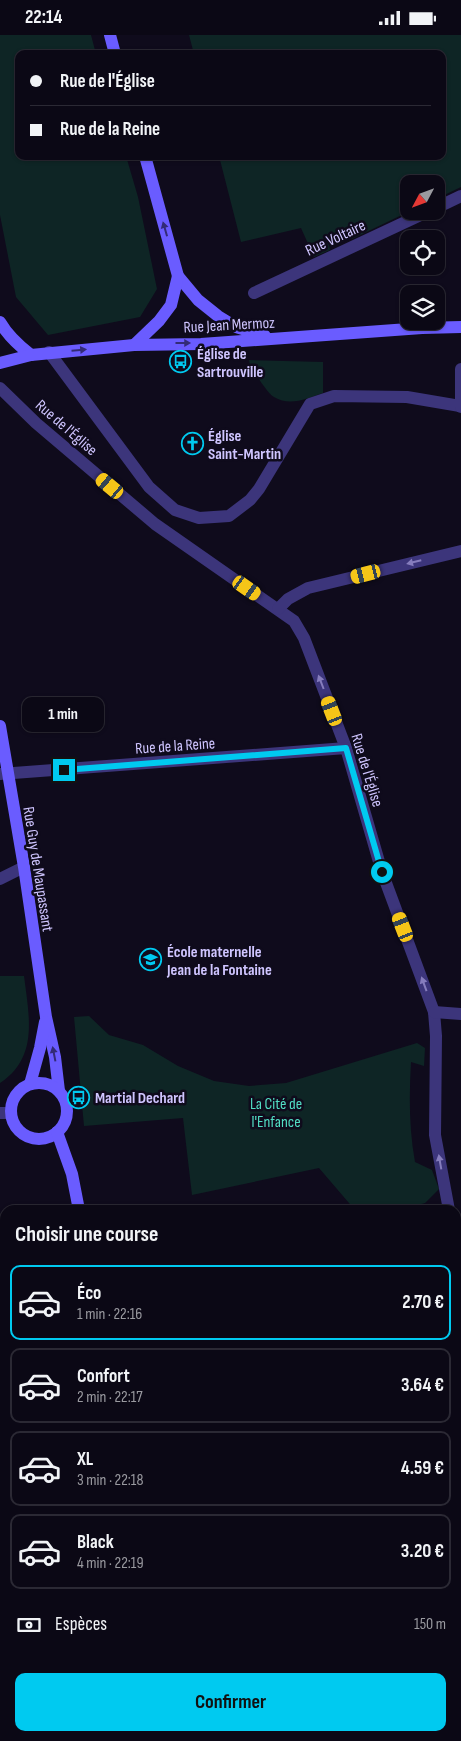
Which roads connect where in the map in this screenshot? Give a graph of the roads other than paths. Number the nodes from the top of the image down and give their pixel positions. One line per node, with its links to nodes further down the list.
1 (110, 35): 2 (main road)
2 (114, 50)
3 (145, 160): 7 (main road, one-way to 3)
4 (461, 196): 5 (street)
5 (445, 204)
6 (410, 220): 8 (street, Rue Voltaire)
7 (178, 276): 11 (main road); 12 (main road)
8 (254, 293)
9 (0, 322): 14 (main road)
10 (461, 327): 11 (main road, Rue Jean Mermoz)
11 (272, 338): 12 (main road, Rue Jean Mermoz, one-way to 11)
12 (134, 345): 13 (main road, Rue Jean Mermoz, one-way to 12)
13 (49, 352): 14 (main road, Rue Jean Mermoz); 18 (street)
14 (31, 355): 15 (main road, Rue Jean Mermoz)
15 (0, 363)
16 (461, 369): 18 (street)
17 (0, 388): 20 (street, Rue de l'Église)
18 (461, 407)
19 (461, 551): 20 (street, one-way to 20)
20 (278, 609): 22 (street, Rue de l'Église, one-way to 20)
21 (0, 726): 23 (main road, Rue Guy de Maupassant)
22 (346, 748): 23 (street, Rue de la Reine); 26 (street, Rue de l'Église, one-way to 22)
23 (3, 774): 24 (main road, Rue Guy de Maupassant)
24 (24, 867): 25 (street); 28 (main road, Rue Guy de Maupassant)
25 (0, 879)
26 (434, 1012): 27 (street); 34 (street, Rue de l'Église, one-way to 26)
27 (461, 1014)
28 (46, 1017): 29 (main road, Rue Guy de Maupassant); 30 (main road, Rue Guy de Maupassant, one-way to 28)
29 (30, 1084): 30 (main road); 31 (main road)
30 (58, 1091): 32 (main road)
31 (5, 1113): 32 (main road)
32 (57, 1132): 33 (main road)
33 (78, 1205)
34 (448, 1205)

